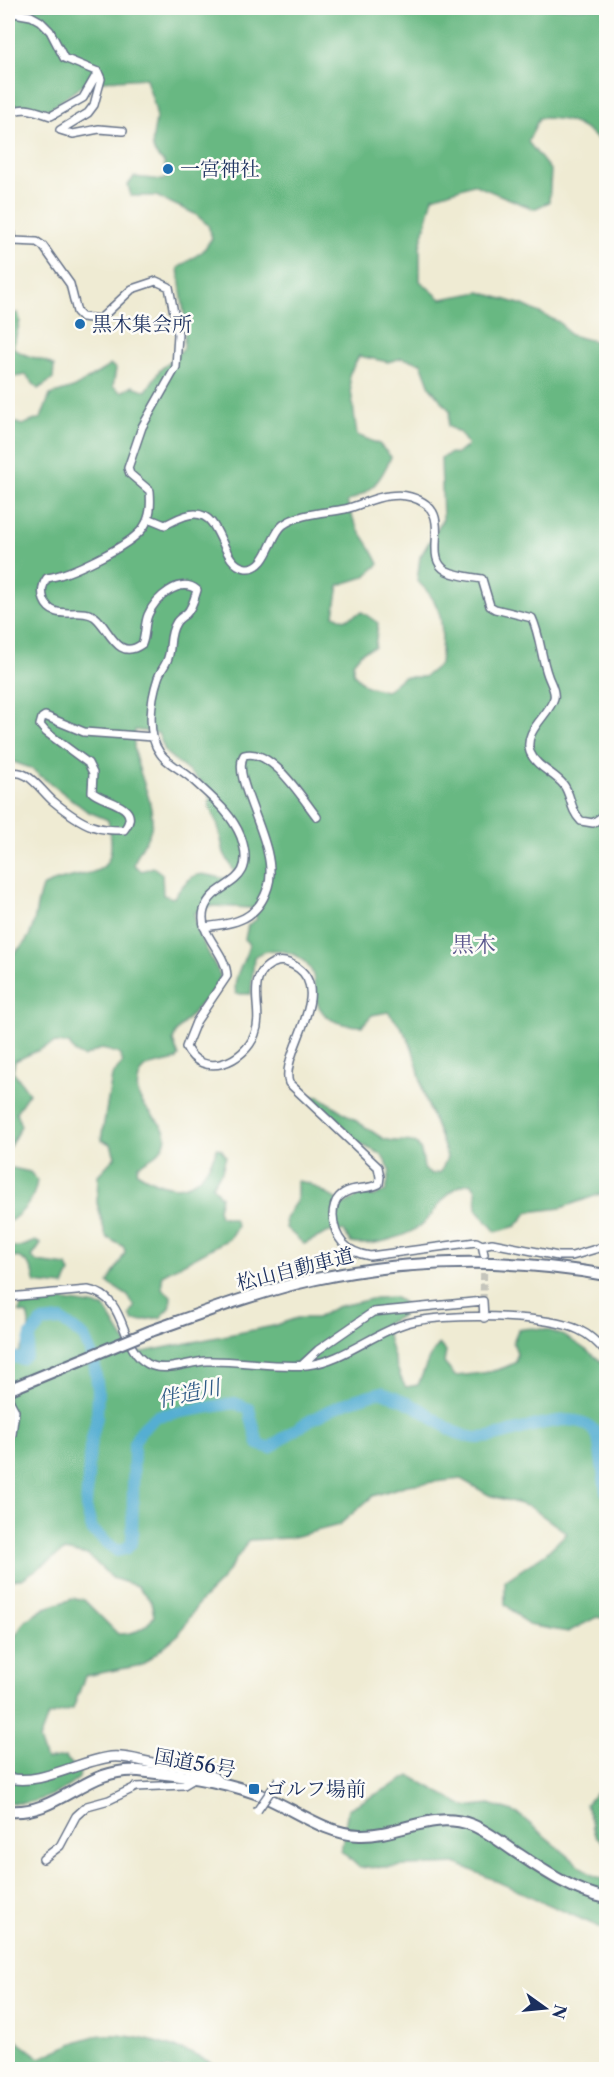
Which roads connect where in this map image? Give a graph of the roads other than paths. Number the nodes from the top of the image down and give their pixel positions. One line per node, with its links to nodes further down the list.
1 (8, 12): 2 (street)
2 (98, 72): 3 (street); 4 (street)
3 (8, 115)
4 (123, 131)
5 (8, 215): 7 (street)
6 (8, 235): 7 (street)
7 (13, 241): 8 (street)
8 (148, 518): 9 (street); 11 (street)
9 (153, 737): 10 (street); 13 (street)
10 (8, 774)
11 (606, 814)
12 (317, 817): 13 (street)
13 (204, 927): 14 (street)
14 (482, 1245): 15 (street); 16 (street)
15 (606, 1246)
16 (484, 1254)
17 (606, 1275): 22 (highway, 松山自動車道, bridge)
18 (8, 1297): 21 (street)
19 (484, 1318): 20 (street); 21 (street); 21 (street)
20 (606, 1353)
21 (302, 1365)
22 (8, 1390)
23 (8, 1400): 24 (main road)
24 (8, 1437)
25 (8, 1778): 28 (main road)
26 (194, 1779): 28 (highway, 国道56号); 29 (highway, 国道56号); 31 (street)
27 (279, 1779): 30 (street, bridge)
28 (221, 1784): 32 (highway, 国道56号)
29 (8, 1810)
30 (257, 1811)
31 (44, 1859)
32 (606, 1898)

